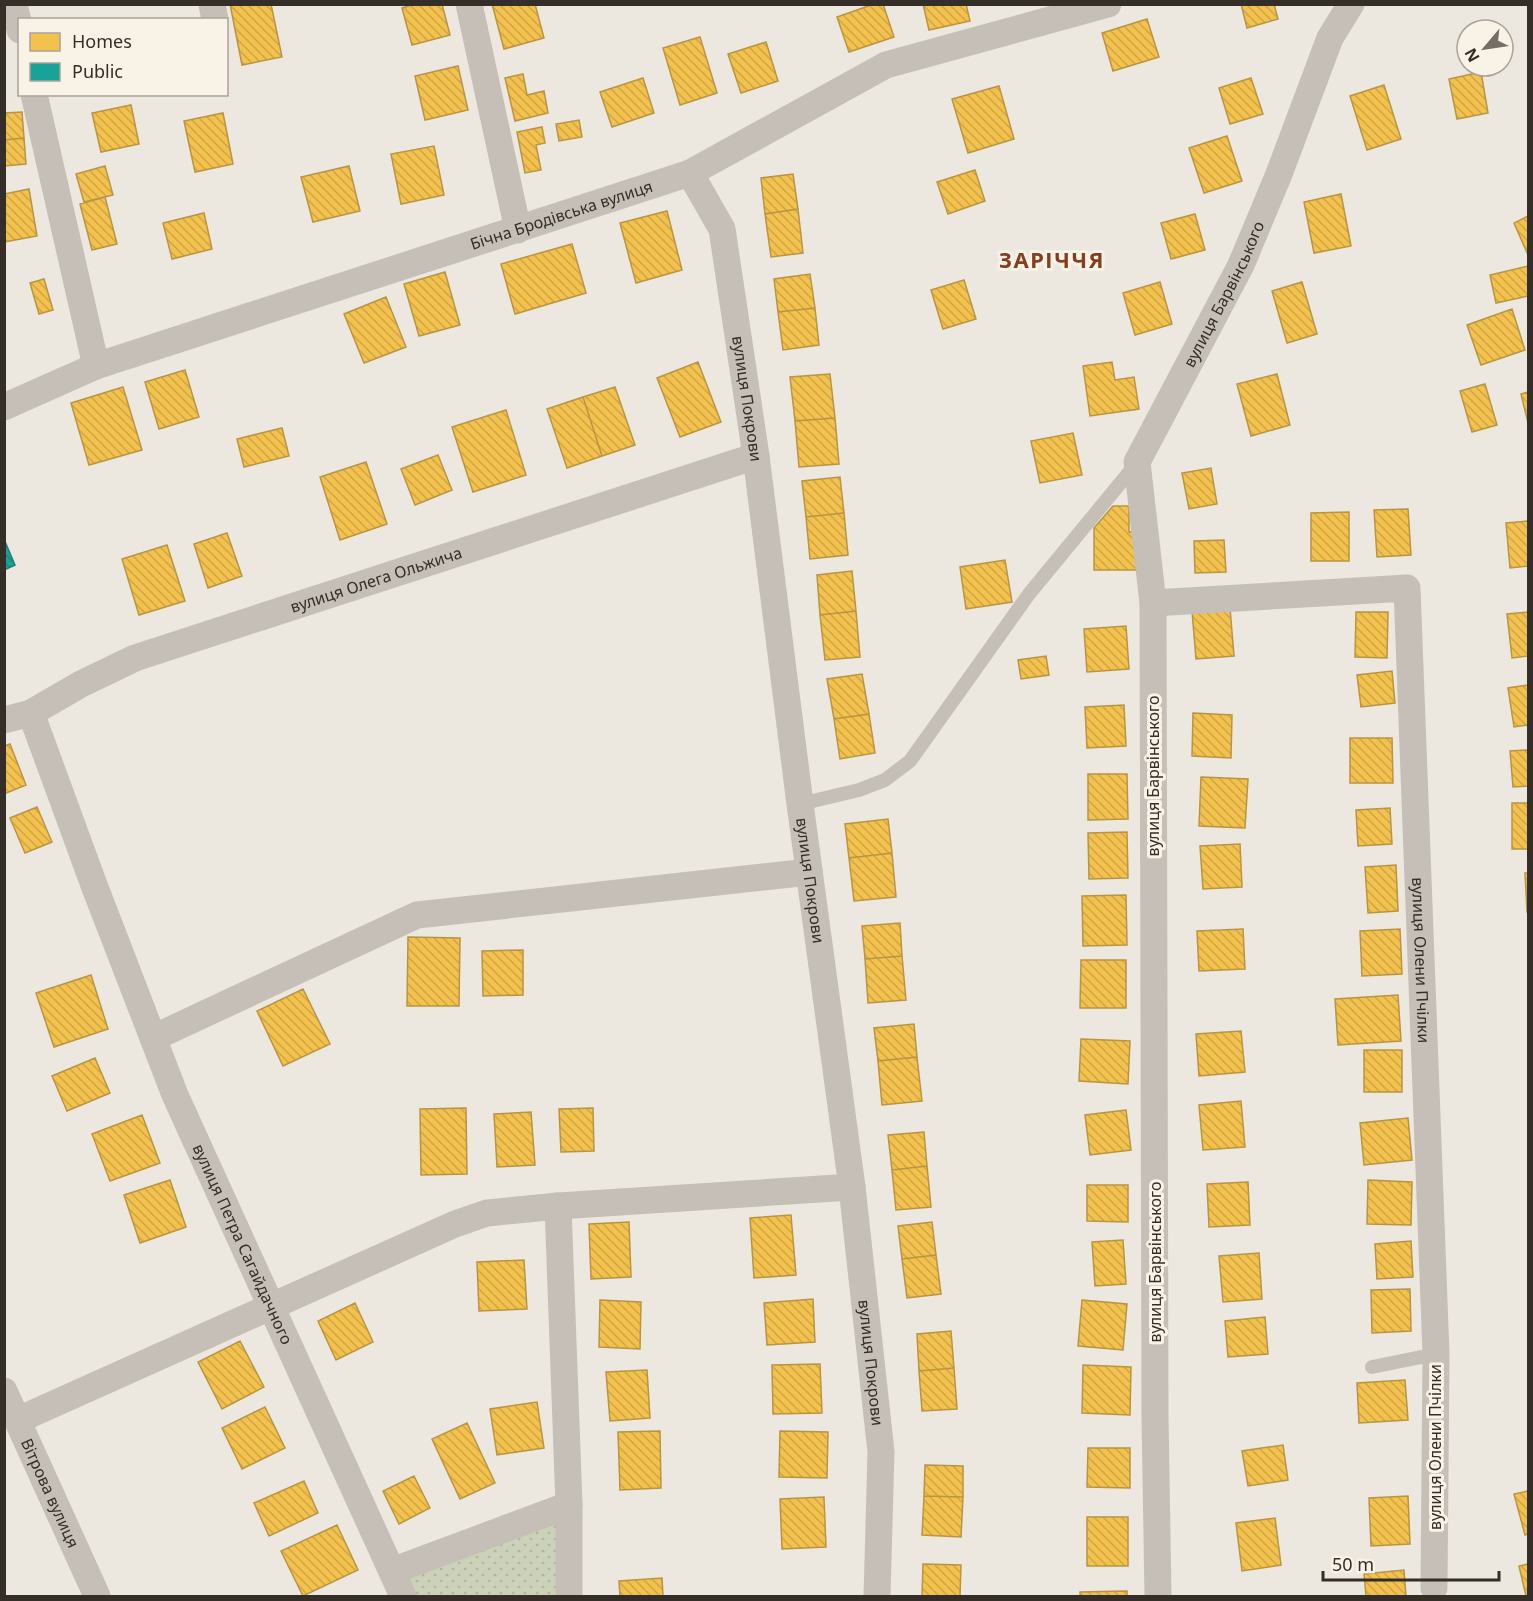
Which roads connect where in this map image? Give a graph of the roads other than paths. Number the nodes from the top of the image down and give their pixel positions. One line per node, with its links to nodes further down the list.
1 (14, 4): 5 (street)
2 (469, 4): 8 (street)
3 (1108, 4): 7 (street, Бічна Бродівська вулиця)
4 (1351, 4): 12 (street, вулиця Барвінського)
5 (18, 21)
6 (34, 96): 9 (street)
7 (690, 173): 8 (street, Бічна Бродівська вулиця); 11 (street, вулиця Покрови)
8 (518, 230): 9 (street, Бічна Бродівська вулиця)
9 (96, 366): 10 (street, Бічна Бродівська вулиця)
10 (4, 407)
11 (756, 456): 14 (street, вулиця Олега Ольжича); 16 (street, вулиця Покрови)
12 (1137, 462): 13 (street, вулиця Барвінського); 16 (lane)
13 (1153, 603): 22 (street, вулиця Олени Пчілки); 33 (street, вулиця Барвінського)
14 (31, 712): 15 (street, вулиця Олега Ольжича); 18 (street, вулиця Петра Сагайдачного)
15 (4, 720)
16 (800, 804): 17 (street, вулиця Покрови)
17 (809, 872): 18 (street); 19 (street, вулиця Покрови)
18 (153, 1038): 21 (street, вулиця Петра Сагайдачного)
19 (852, 1187): 20 (street); 32 (street, вулиця Покрови)
20 (558, 1206): 21 (street); 26 (street)
21 (270, 1307): 25 (street); 27 (street, вулиця Петра Сагайдачного)
22 (1436, 1354): 23 (lane); 28 (street, вулиця Олени Пчілки)
23 (1372, 1366)
24 (4, 1391): 25 (street, Вітрова вулиця)
25 (18, 1420): 29 (street, Вітрова вулиця)
26 (569, 1504): 27 (street); 31 (street)
27 (392, 1571): 30 (street, вулиця Петра Сагайдачного)
28 (1434, 1588)
29 (97, 1596)
30 (404, 1596)
31 (569, 1596)
32 (877, 1596)
33 (1158, 1596)

